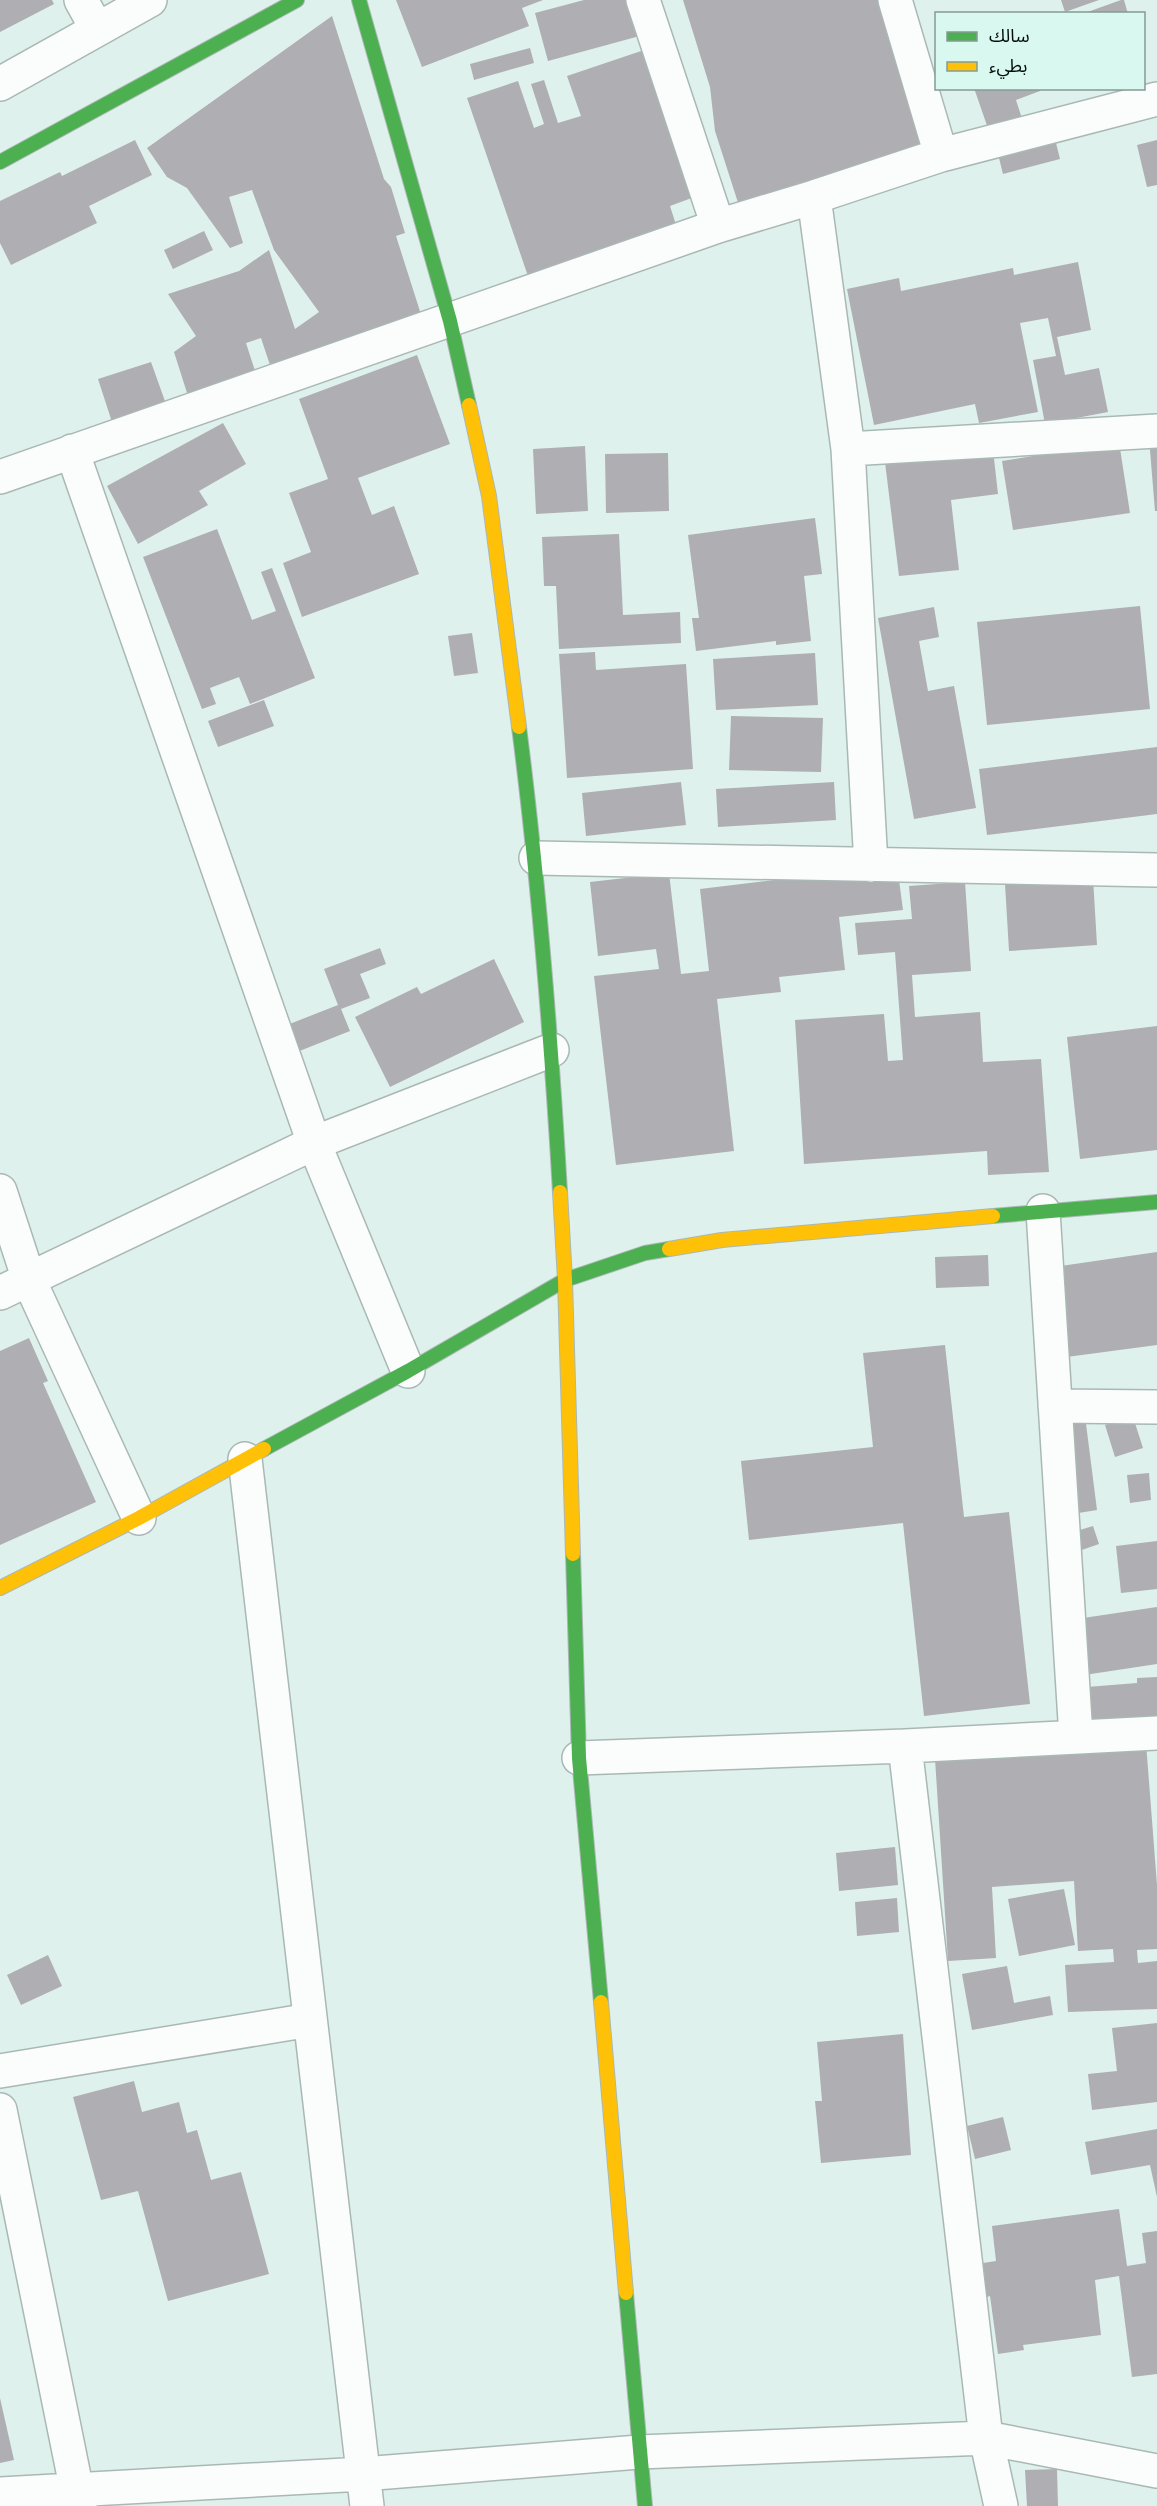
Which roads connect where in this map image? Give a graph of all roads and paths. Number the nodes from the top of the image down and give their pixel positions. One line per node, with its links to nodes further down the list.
1 (81, 0): 7 (street)
2 (150, 0): 7 (street)
3 (297, 0): 11 (street)
4 (359, 0): 14 (street)
5 (643, 0): 13 (street)
6 (895, 0): 10 (street)
7 (97, 29): 8 (street)
8 (0, 84)
9 (1157, 99): 10 (street)
10 (941, 155): 12 (street)
11 (0, 162)
12 (814, 197): 13 (street); 16 (street)
13 (718, 226): 14 (street)
14 (450, 321): 17 (street); 19 (street)
15 (1157, 431): 16 (street)
16 (848, 449): 20 (street)
17 (72, 451): 18 (street); 23 (street)
18 (0, 477)
19 (536, 858): 20 (street); 22 (street)
20 (871, 865): 21 (street)
21 (1157, 870)
22 (552, 1050): 23 (street); 28 (street)
23 (314, 1143): 27 (street); 30 (street)
24 (0, 1191): 27 (street)
25 (1157, 1202): 26 (street)
26 (1043, 1211): 28 (street); 31 (street)
27 (29, 1280): 29 (street); 34 (street)
28 (566, 1280): 30 (street); 39 (street)
29 (0, 1293)
30 (408, 1371): 33 (street)
31 (1055, 1406): 32 (street); 37 (street)
32 (1157, 1407)
33 (245, 1459): 34 (street); 40 (street)
34 (140, 1518): 35 (street)
35 (0, 1588)
36 (1157, 1733): 37 (street)
37 (1076, 1737): 38 (street)
38 (905, 1746): 39 (street); 43 (street)
39 (579, 1758): 44 (street)
40 (310, 2020): 41 (street); 46 (street)
41 (0, 2071)
42 (0, 2110): 48 (street)
43 (986, 2438): 44 (street); 45 (street); 51 (street)
44 (639, 2452): 46 (street); 50 (street)
45 (1157, 2471)
46 (363, 2474): 48 (street); 49 (street)
47 (0, 2494): 48 (street)
48 (79, 2498)
49 (367, 2506)
50 (645, 2506)
51 (1000, 2506)

